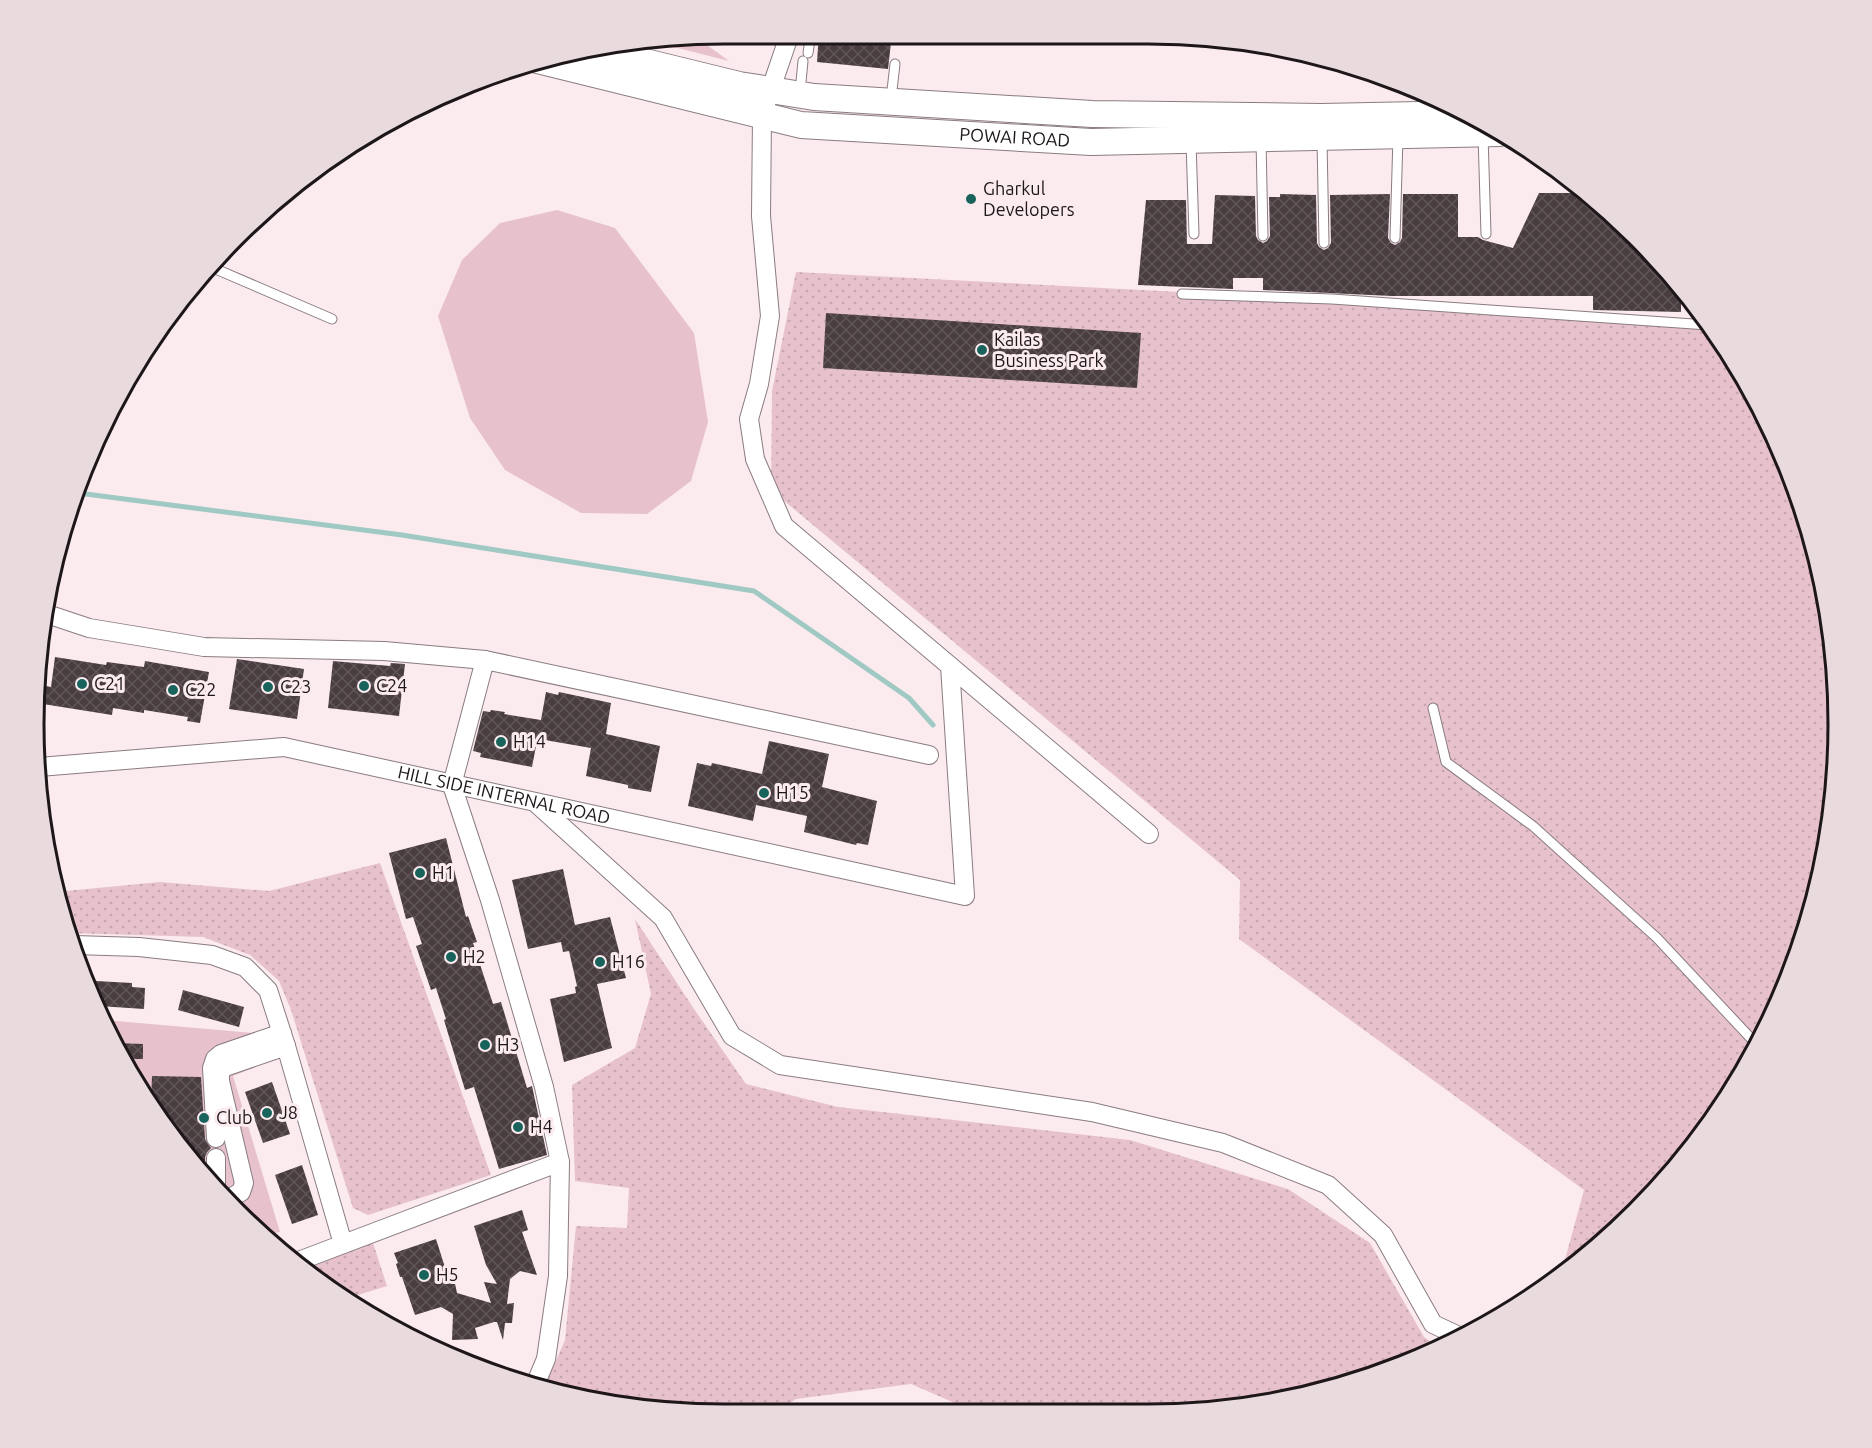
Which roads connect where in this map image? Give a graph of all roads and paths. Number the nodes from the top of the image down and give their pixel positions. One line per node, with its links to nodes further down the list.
1 (786, 44): 6 (street)
2 (808, 44): 7 (lane)
3 (610, 53): 6 (main road, POWAI ROAD)
4 (895, 64): 8 (lane)
5 (557, 65): 9 (main road, POWAI ROAD)
6 (770, 90): 7 (main road, POWAI ROAD); 9 (street)
7 (800, 95): 8 (main road, POWAI ROAD)
8 (891, 102): 10 (main road, POWAI ROAD)
9 (762, 115): 16 (main road, POWAI ROAD); 28 (street)
10 (1322, 127): 11 (main road, POWAI ROAD); 14 (main road, POWAI ROAD); 15 (main road, POWAI ROAD); 21 (lane)
11 (1473, 127)
12 (1475, 128): 14 (main road, POWAI ROAD)
13 (1484, 133): 18 (lane)
14 (1398, 135): 20 (lane)
15 (1261, 138): 16 (main road, POWAI ROAD); 19 (lane)
16 (1190, 140): 17 (lane)
17 (1194, 234)
18 (1486, 234)
19 (1263, 236)
20 (1395, 238)
21 (1324, 243)
22 (217, 270): 24 (lane)
23 (1182, 294): 25 (lane)
24 (332, 319)
25 (1698, 323)
26 (52, 617): 27 (street)
27 (485, 660): 30 (street); 32 (street)
28 (950, 666): 33 (street, HILL SIDE INTERNAL ROAD); 34 (street)
29 (1432, 708): 36 (lane)
30 (928, 755)
31 (45, 767): 32 (street, HILL SIDE INTERNAL ROAD)
32 (452, 784): 33 (street, HILL SIDE INTERNAL ROAD); 40 (street)
33 (534, 801): 45 (street)
34 (1149, 834)
35 (81, 945): 37 (street)
36 (1751, 1038)
37 (284, 1040): 38 (street); 42 (street); 43 (street)
38 (216, 1138)
39 (216, 1158): 41 (street)
40 (560, 1162): 43 (street); 46 (street)
41 (216, 1177)
42 (234, 1195)
43 (343, 1244): 44 (street)
44 (304, 1259)
45 (1452, 1333)
46 (538, 1378)

